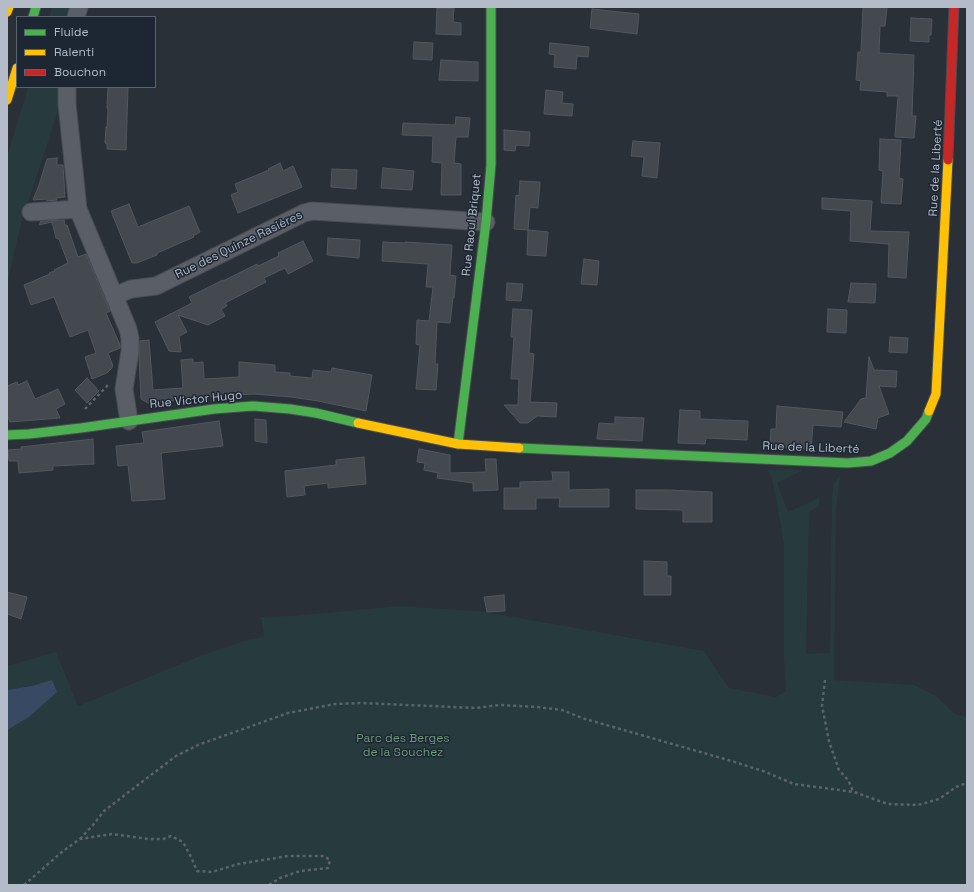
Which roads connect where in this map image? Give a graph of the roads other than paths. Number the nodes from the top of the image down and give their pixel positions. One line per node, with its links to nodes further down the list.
1 (8, 7): 4 (main road)
2 (491, 7): 10 (main road, Rue Raoul Briquet)
3 (954, 7): 14 (main road, Rue de la Liberté)
4 (7, 12)
5 (16, 71): 7 (main road)
6 (67, 88): 8 (street)
7 (7, 100)
8 (78, 209): 9 (street); 11 (street)
9 (30, 212)
10 (486, 222): 11 (street, Rue des Quinze Rasières); 14 (main road, Rue Raoul Briquet)
11 (114, 296): 12 (street)
12 (129, 421): 13 (main road, Rue Victor Hugo); 14 (main road, Rue Victor Hugo)
13 (7, 435)
14 (458, 444)

